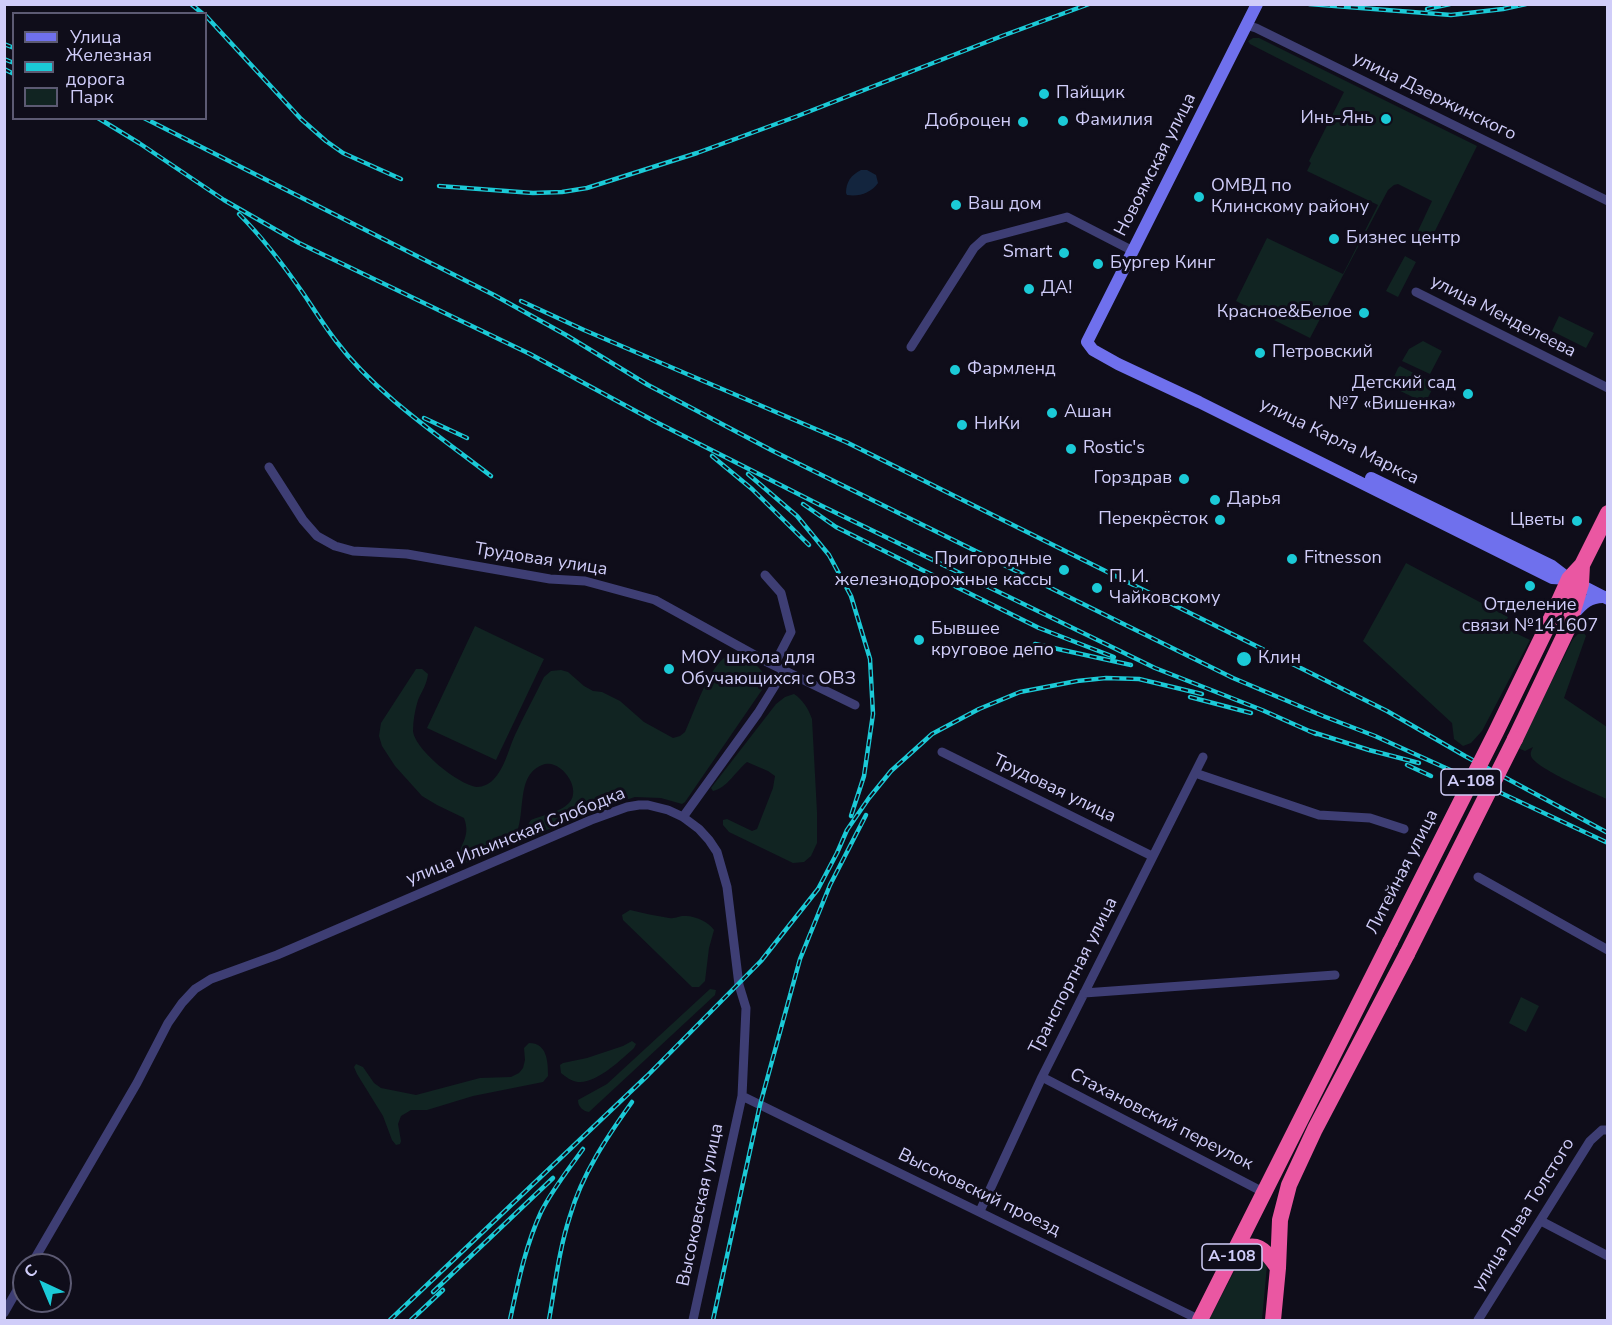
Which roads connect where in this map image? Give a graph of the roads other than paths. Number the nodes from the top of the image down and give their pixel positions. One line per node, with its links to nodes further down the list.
1 (1257, 4): 2 (street, Новоямская улица)
2 (1246, 25): 3 (street, улица Дзержинского); 4 (street, Новоямская улица)
3 (1608, 201)
4 (1133, 251): 6 (street, Новоямская улица); 7 (street)
5 (1416, 292): 8 (street, улица Менделеева)
6 (1088, 344): 12 (street, улица Карла Маркса)
7 (911, 347)
8 (1608, 388)
9 (269, 467): 15 (street, Трудовая улица)
10 (1608, 513): 12 (highway, Литейная улица / А-108)
11 (765, 575): 15 (street)
12 (1567, 580): 13 (street, улица Карла Маркса); 14 (highway, Литейная улица / А-108); 32 (highway, Литейная улица / А-108, bridge)
13 (1606, 598): 14 (street, А-108)
14 (1570, 622): 38 (highway, Литейная улица / А-108, bridge)
15 (774, 665): 16 (street, Трудовая улица)
16 (784, 670): 17 (street, Трудовая улица); 21 (street)
17 (855, 705)
18 (942, 752): 23 (street, Трудовая улица)
19 (1203, 757): 20 (street, Транспортная улица)
20 (1195, 773): 22 (street); 23 (street, Транспортная улица)
21 (683, 817): 27 (street, улица Ильинская Слободка); 35 (street, улица Ильинская Слободка)
22 (1404, 829)
23 (1152, 856): 28 (street, Транспортная улица)
24 (1478, 878): 25 (street)
25 (1608, 950)
26 (1335, 975): 28 (street)
27 (738, 976): 30 (street, Высоковская улица)
28 (1084, 993): 29 (street, Транспортная улица)
29 (1042, 1077): 32 (street, Стахановский переулок); 33 (street, Транспортная улица)
30 (742, 1096): 33 (street, Высоковский проезд); 41 (street, Высоковская улица)
31 (1605, 1130): 34 (street, улица Льва Толстого)
32 (1264, 1193): 36 (highway, А-108)
33 (980, 1211): 42 (street, Высоковский проезд)
34 (1541, 1221): 37 (street); 44 (street, улица Льва Толстого)
35 (38, 1253)
36 (1234, 1253): 38 (highway); 42 (highway, А-108)
37 (1608, 1256)
38 (1278, 1268): 43 (highway, А-108)
39 (12, 1299): 40 (street)
40 (4, 1313)
41 (693, 1320)
42 (1200, 1320)
43 (1273, 1320)
44 (1478, 1320)

